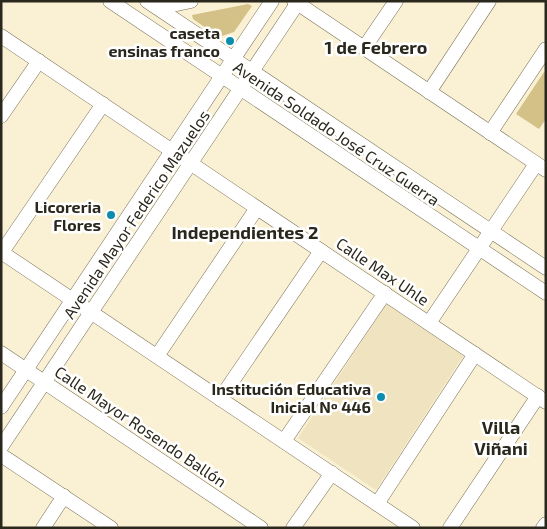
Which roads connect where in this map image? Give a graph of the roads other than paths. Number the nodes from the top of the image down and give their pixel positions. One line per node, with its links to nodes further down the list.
1 (110, 1): 14 (street, Avenida Soldado José Cruz Guerra)
2 (191, 1): 7 (street)
3 (272, 1): 11 (street, Avenida Mayor Federico Mazuelos)
4 (396, 1): 9 (street)
5 (489, 1): 16 (street)
6 (297, 2): 9 (street); 13 (street, Avenida Mayor Federico Mazuelos)
7 (152, 5): 11 (street, Avenida Soldado José Cruz Guerra)
8 (1, 36): 12 (street, Calle Max Uhle)
9 (364, 48): 16 (street)
10 (546, 49): 19 (street)
11 (234, 59): 13 (street, Avenida Soldado José Cruz Guerra); 14 (street, Avenida Mayor Federico Mazuelos)
12 (39, 61): 17 (street, Calle Max Uhle); 18 (street)
13 (252, 71): 15 (street, Avenida Mayor Federico Mazuelos); 24 (street, Avenida Soldado José Cruz Guerra)
14 (222, 77): 15 (street, Avenida Soldado José Cruz Guerra); 20 (street, Avenida Mayor Federico Mazuelos)
15 (240, 89): 21 (street, Avenida Mayor Federico Mazuelos); 25 (street, Avenida Soldado José Cruz Guerra)
16 (429, 92): 19 (street)
17 (103, 104): 20 (street, Calle Max Uhle); 27 (street)
18 (1, 116)
19 (490, 133): 22 (street)
20 (172, 151): 21 (street, Calle Max Uhle); 31 (street, Avenida Mayor Federico Mazuelos)
21 (191, 163): 23 (street, Calle Max Uhle); 32 (street, Avenida Mayor Federico Mazuelos)
22 (541, 167): 24 (street)
23 (257, 208): 26 (street, Calle Max Uhle); 36 (street)
24 (491, 231): 25 (street); 28 (street, Avenida Soldado José Cruz Guerra)
25 (479, 249): 30 (street, Avenida Soldado José Cruz Guerra); 33 (street)
26 (321, 251): 29 (street, Calle Max Uhle); 39 (street)
27 (2, 252): 31 (street)
28 (546, 268)
29 (385, 293): 33 (street, Calle Max Uhle); 42 (street)
30 (546, 293)
31 (73, 300): 32 (street); 37 (street, Avenida Mayor Federico Mazuelos)
32 (91, 312): 36 (street); 38 (street, Avenida Mayor Federico Mazuelos)
33 (429, 323): 35 (street, Calle Max Uhle)
34 (1, 354): 37 (street, Calle Mayor Rosendo Ballón)
35 (475, 354): 40 (street, Calle Max Uhle); 47 (street)
36 (157, 356): 39 (street)
37 (26, 370): 38 (street, Calle Mayor Rosendo Ballón); 41 (street, Avenida Mayor Federico Mazuelos)
38 (44, 382): 43 (street, Avenida Mayor Federico Mazuelos); 51 (street, Calle Mayor Rosendo Ballón)
39 (220, 399): 42 (street)
40 (542, 399): 54 (street)
41 (1, 408)
42 (284, 441): 45 (street)
43 (1, 447)
44 (1, 455): 46 (street)
45 (332, 473): 47 (street); 52 (street)
46 (64, 496): 49 (street); 50 (street)
47 (377, 504): 53 (street)
48 (546, 524): 55 (street)
49 (42, 528)
50 (111, 528)
51 (261, 528)
52 (294, 528)
53 (413, 528)
54 (450, 528)
55 (543, 528)

